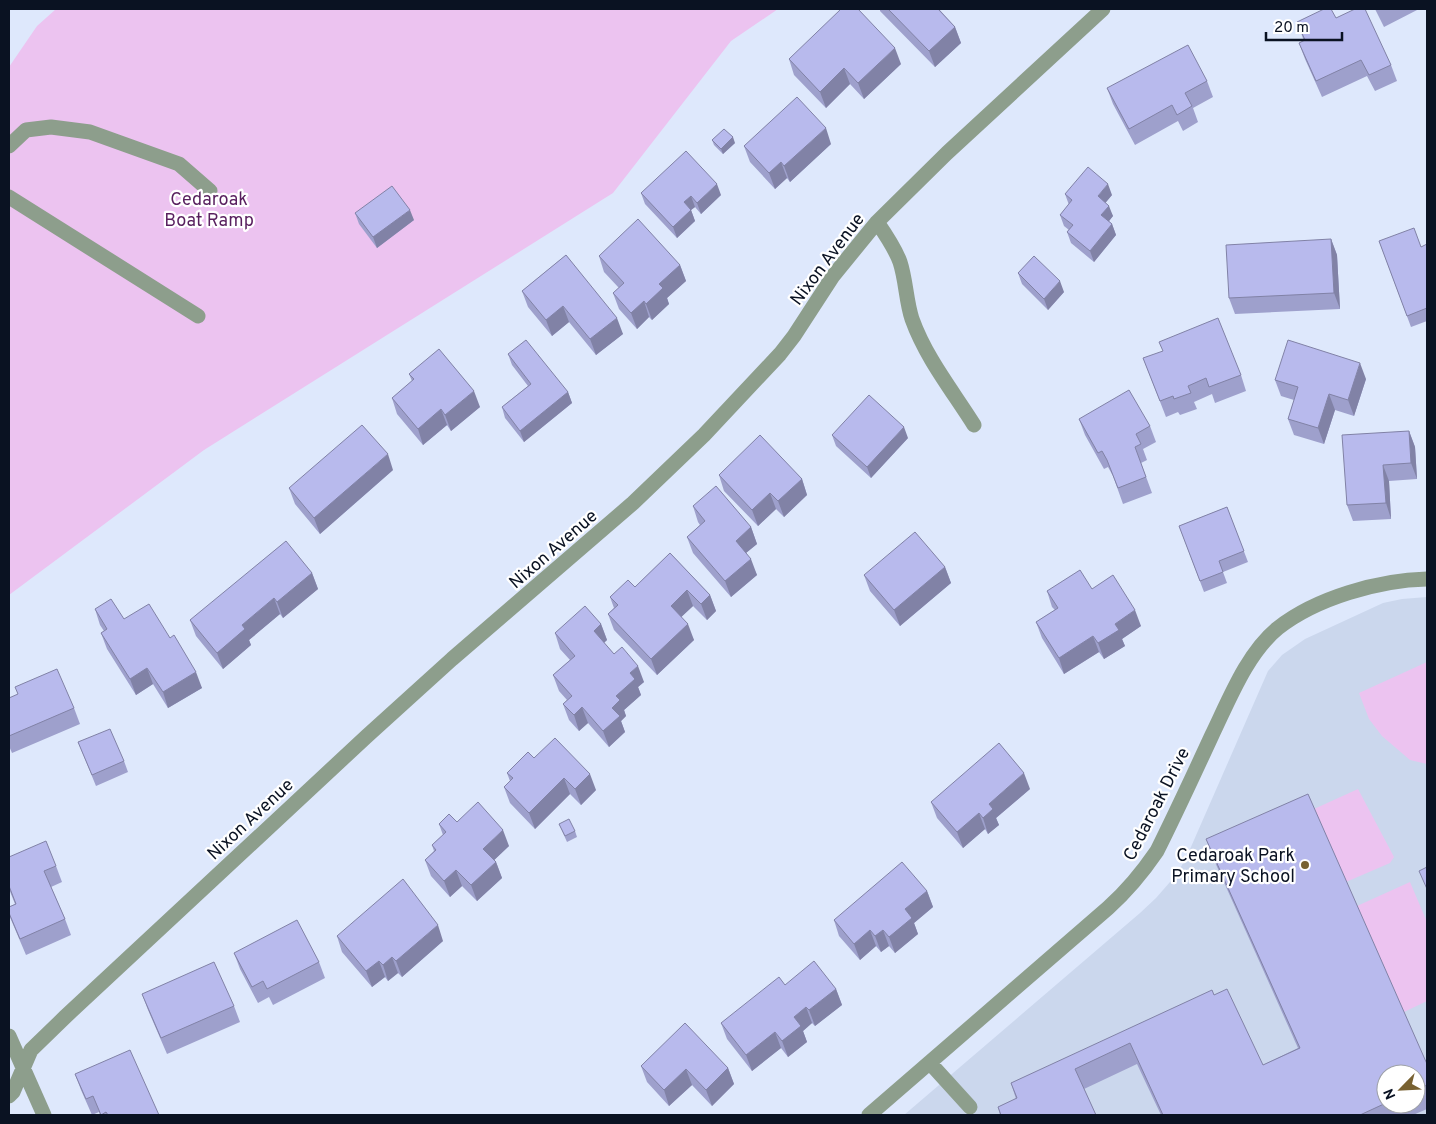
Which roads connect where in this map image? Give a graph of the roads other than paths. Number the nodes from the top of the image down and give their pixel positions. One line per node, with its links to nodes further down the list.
1 (1103, 9): 5 (street, Nixon Avenue)
2 (9, 146): 3 (street)
3 (210, 192)
4 (9, 196): 6 (street)
5 (877, 222): 7 (street); 11 (street, Nixon Avenue)
6 (198, 316)
7 (974, 426)
8 (1427, 578): 10 (street, Cedaroak Drive)
9 (9, 1036): 11 (street)
10 (930, 1063): 13 (street); 15 (street, Cedaroak Drive)
11 (23, 1069): 12 (street, Nixon Avenue); 14 (street)
12 (9, 1096)
13 (970, 1107)
14 (44, 1115)
15 (870, 1115)

